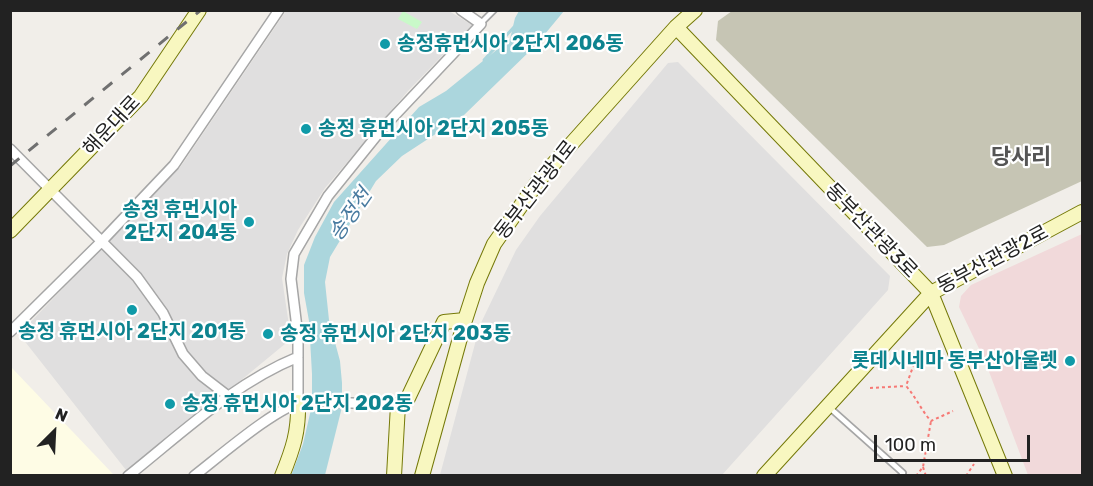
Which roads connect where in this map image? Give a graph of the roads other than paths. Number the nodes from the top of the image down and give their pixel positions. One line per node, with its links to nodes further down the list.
1 (199, 10): 9 (street, 해운대로)
2 (279, 10): 12 (street)
3 (461, 10): 6 (street)
4 (494, 10): 6 (lane)
5 (695, 10): 7 (street, 동부산관광1로)
6 (481, 24): 16 (street)
7 (676, 27): 13 (street, 동부산관광3로); 14 (street, 동부산관광1로)
8 (10, 149): 9 (street)
9 (51, 190): 11 (street, 해운대로); 12 (street)
10 (1083, 212): 13 (street, 동부산관광2로)
11 (10, 231)
12 (101, 242): 15 (street); 17 (street)
13 (931, 293): 20 (street, 동부산관광2로); 28 (street, 동부산관광3로)
14 (465, 320): 19 (street); 25 (street, 동부산관광1로)
15 (10, 332)
16 (298, 357): 17 (street); 18 (street)
17 (228, 396): 21 (street)
18 (301, 401): 19 (street); 22 (street); 23 (street)
19 (392, 405): 24 (street)
20 (828, 406): 26 (street, 동부산관광2로); 27 (lane)
21 (128, 476)
22 (194, 476)
23 (282, 476)
24 (394, 476)
25 (422, 476)
26 (764, 476)
27 (901, 476)
28 (1005, 476)

